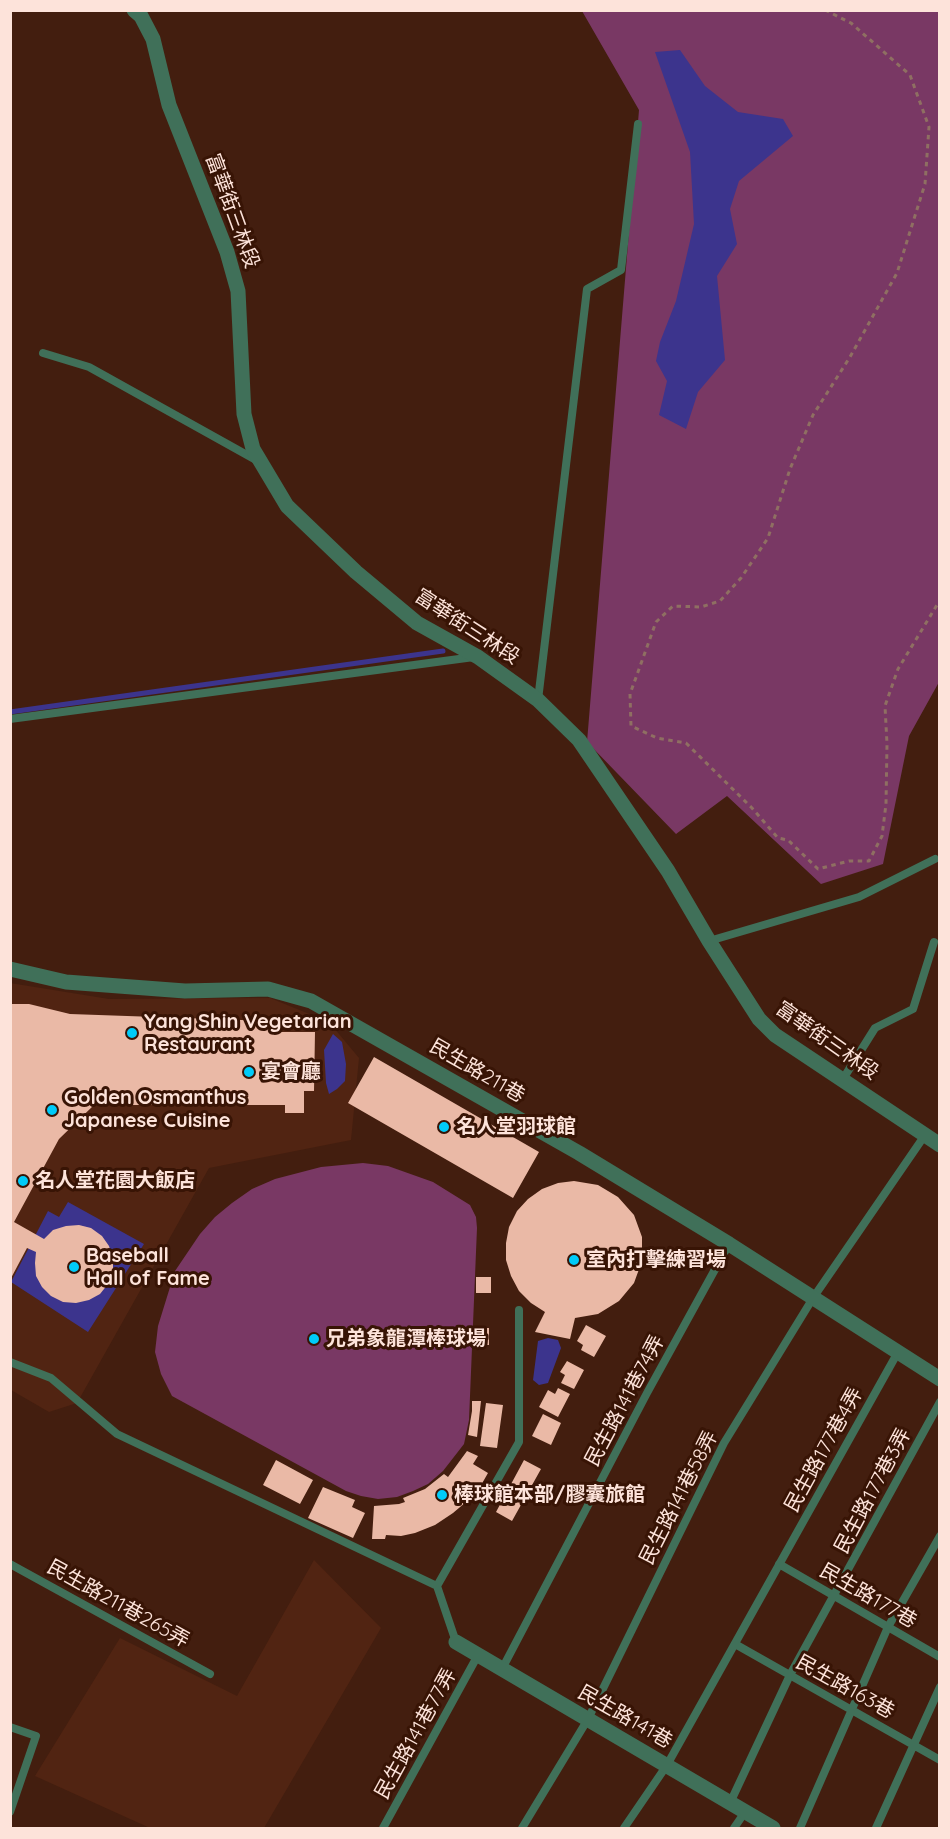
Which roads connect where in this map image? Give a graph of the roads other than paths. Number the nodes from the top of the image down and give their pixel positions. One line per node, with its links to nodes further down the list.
1 (134, 10): 4 (street, 富華街三林段)
2 (638, 124): 6 (lane)
3 (43, 353): 4 (lane)
4 (262, 464): 5 (street, 富華街三林段)
5 (478, 657): 6 (street, 富華街三林段); 7 (lane)
6 (538, 700): 9 (street, 富華街三林段)
7 (10, 719)
8 (936, 859): 9 (lane)
9 (709, 941): 12 (street, 富華街三林段)
10 (934, 942): 12 (lane)
11 (10, 969): 15 (street, 民生路211巷)
12 (843, 1079): 13 (street, 富華街三林段)
13 (925, 1135): 14 (street, 富華街三林段); 16 (lane, 民生路141巷58弄)
14 (939, 1144)
15 (729, 1244): 16 (street, 民生路211巷); 32 (lane, 民生路141巷74弄)
16 (813, 1298): 18 (street, 民生路211巷); 37 (lane, 民生路141巷58弄)
17 (519, 1310): 25 (lane)
18 (898, 1352): 20 (street, 民生路211巷); 24 (lane, 民生路177巷4弄)
19 (10, 1362): 25 (lane)
20 (939, 1379)
21 (939, 1402): 26 (lane, 民生路177巷3弄)
22 (939, 1536): 27 (lane)
23 (10, 1564): 33 (lane, 民生路211巷265弄)
24 (779, 1564): 26 (lane, 民生路177巷); 29 (lane, 民生路177巷4弄)
25 (437, 1586): 28 (lane)
26 (835, 1596): 27 (lane, 民生路177巷); 34 (lane, 民生路177巷3弄)
27 (888, 1627): 31 (lane, 民生路177巷); 36 (lane)
28 (456, 1642): 30 (street, 民生路141巷)
29 (735, 1644): 34 (lane, 民生路163巷); 41 (lane, 民生路177巷4弄)
30 (478, 1656): 32 (street, 民生路141巷); 45 (lane, 民生路141巷77弄)
31 (939, 1657)
32 (502, 1669): 37 (street, 民生路141巷)
33 (210, 1674)
34 (790, 1675): 36 (lane, 民生路163巷); 42 (lane, 民生路177巷3弄)
35 (939, 1687): 39 (lane)
36 (852, 1710): 39 (lane, 民生路163巷); 50 (lane)
37 (588, 1719): 41 (street, 民生路141巷); 46 (lane, 民生路141巷58弄)
38 (10, 1727): 43 (lane)
39 (912, 1744): 40 (lane, 民生路163巷); 51 (lane)
40 (939, 1760)
41 (667, 1766): 42 (street, 民生路141巷); 47 (lane, 民生路177巷4弄)
42 (730, 1803): 44 (street, 民生路141巷)
43 (10, 1812)
44 (745, 1812): 48 (lane); 49 (street, 民生路141巷)
45 (383, 1828)
46 (522, 1828)
47 (624, 1828)
48 (734, 1828)
49 (773, 1828)
50 (800, 1828)
51 (876, 1828)

